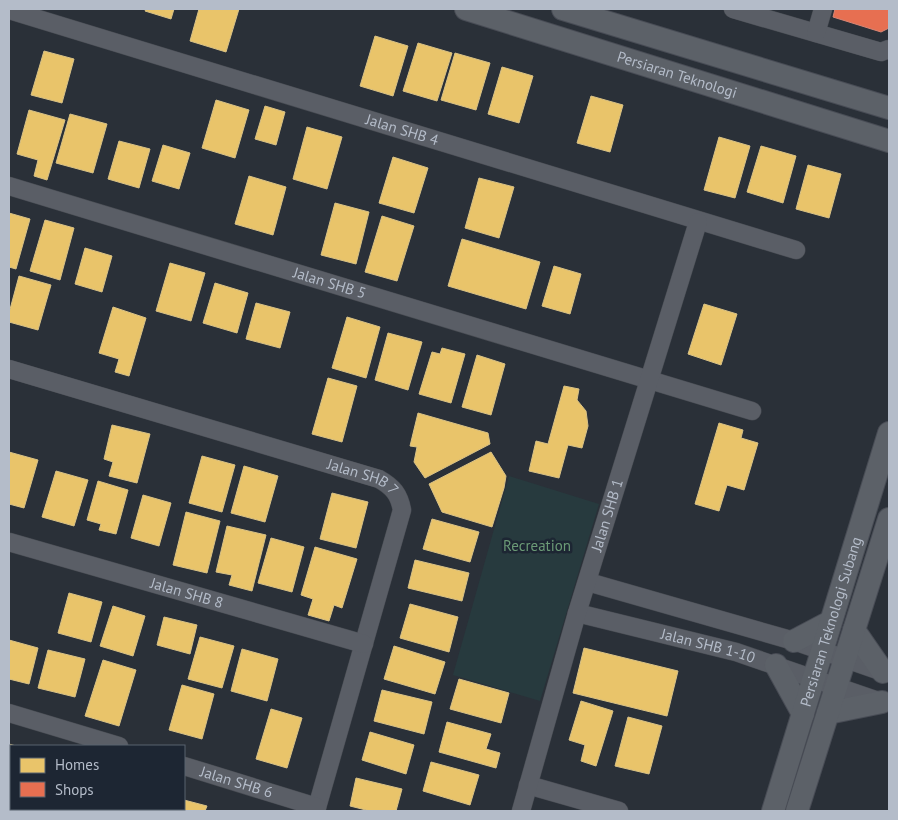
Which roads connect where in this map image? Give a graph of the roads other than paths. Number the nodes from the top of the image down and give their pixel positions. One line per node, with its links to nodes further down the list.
1 (466, 9): 9 (main road, Persiaran Teknologi)
2 (563, 9): 8 (main road, Persiaran Teknologi)
3 (733, 9): 6 (street)
4 (823, 9): 6 (street)
5 (9, 10): 11 (street, Jalan SHB 4)
6 (816, 33): 7 (street)
7 (889, 49)
8 (889, 108)
9 (889, 141)
10 (9, 186): 14 (street, Jalan SHB 5)
11 (698, 222): 12 (street, Jalan SHB 4); 14 (street, Jalan SHB 1)
12 (796, 250)
13 (9, 369): 27 (street, Jalan SHB 7)
14 (650, 379): 15 (street, Jalan SHB 5); 19 (street, Jalan SHB 1)
15 (752, 411)
16 (889, 433): 22 (main road, Persiaran Teknologi Subang)
17 (889, 519): 25 (main road, Persiaran Teknologi Subang)
18 (9, 542): 27 (street, Jalan SHB 8)
19 (588, 582): 20 (street, Jalan SHB 1-10); 21 (street, Jalan SHB 1)
20 (656, 601): 23 (street, Jalan SHB 1-10); 24 (street)
21 (577, 613): 24 (street, Jalan SHB 1-10); 41 (street, Jalan SHB 1)
22 (830, 622): 26 (main road); 28 (main road, Persiaran Teknologi Subang)
23 (743, 627): 26 (street, Jalan SHB 1-10); 29 (street)
24 (647, 629): 29 (street, Jalan SHB 1-10)
25 (854, 630): 30 (main road, Persiaran Teknologi Subang); 32 (main road)
26 (794, 641): 28 (street, Jalan SHB 1-10)
27 (364, 644): 42 (street, Jalan SHB 7)
28 (822, 650): 30 (street, Jalan SHB 1-10); 33 (main road, Persiaran Teknologi Subang)
29 (736, 652): 31 (street, Jalan SHB 1-10)
30 (845, 658): 32 (street, Jalan SHB 1-10); 34 (main road, Persiaran Teknologi Subang)
31 (776, 665): 33 (street, Jalan SHB 1-10); 38 (main road)
32 (886, 673)
33 (814, 678): 34 (street, Jalan SHB 1-10); 38 (main road, Persiaran Teknologi Subang)
34 (836, 687): 35 (street, Jalan SHB 1-10); 37 (main road, Persiaran Teknologi Subang)
35 (885, 703): 37 (main road)
36 (9, 713): 39 (street)
37 (828, 713): 46 (main road, Persiaran Teknologi Subang)
38 (803, 714): 45 (main road, Persiaran Teknologi Subang)
39 (116, 745)
40 (185, 766): 42 (street, Jalan SHB 6)
41 (528, 785): 43 (street, Jalan SHB 1); 44 (street)
42 (316, 809)
43 (521, 811)
44 (619, 811)
45 (773, 811)
46 (797, 811)

